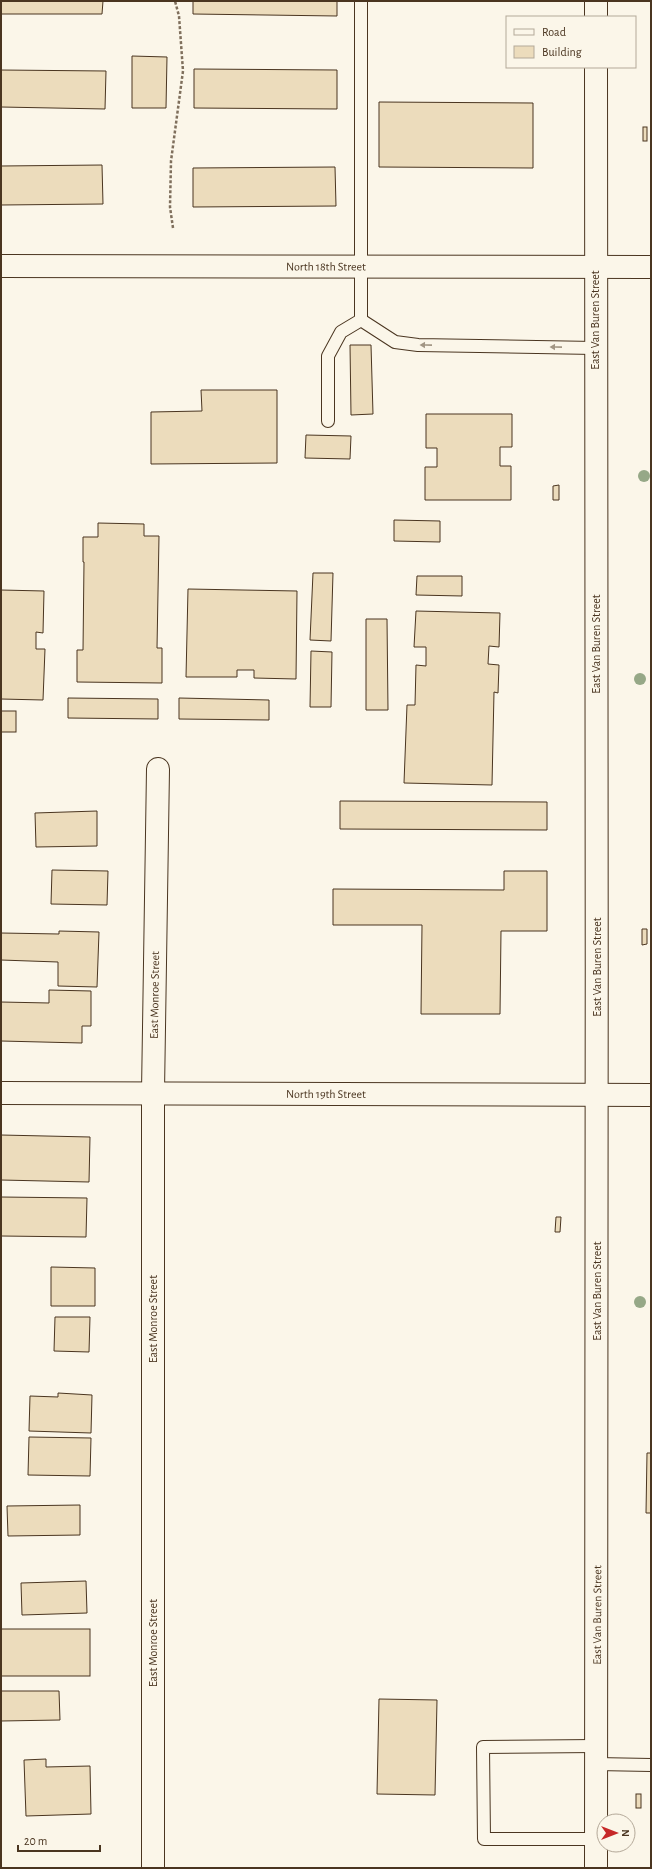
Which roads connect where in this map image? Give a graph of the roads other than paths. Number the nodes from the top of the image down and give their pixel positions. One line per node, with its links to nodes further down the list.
1 (361, 1): 6 (lane)
2 (596, 1): 3 (street)
3 (596, 16)
4 (596, 68): 7 (street, East Van Buren Street)
5 (1, 266): 6 (street, North 18th Street)
6 (362, 267): 7 (street, North 18th Street); 9 (lane)
7 (595, 267): 8 (street, North 18th Street); 10 (street, East Van Buren Street)
8 (651, 267)
9 (361, 320): 10 (lane, one-way to 9); 11 (lane)
10 (595, 348): 15 (street, East Van Buren Street)
11 (328, 421)
12 (158, 769): 13 (street, East Monroe Street)
13 (153, 1092): 14 (street, North 19th Street); 15 (street, North 19th Street); 22 (street, East Monroe Street)
14 (1, 1093)
15 (598, 1095): 16 (street, North 19th Street); 17 (street, East Van Buren Street)
16 (651, 1095)
17 (596, 1755): 18 (lane); 19 (street, East Van Buren Street); 20 (lane)
18 (651, 1765)
19 (596, 1813)
20 (596, 1839)
21 (596, 1853): 23 (street, East Van Buren Street)
22 (153, 1868)
23 (596, 1868)

